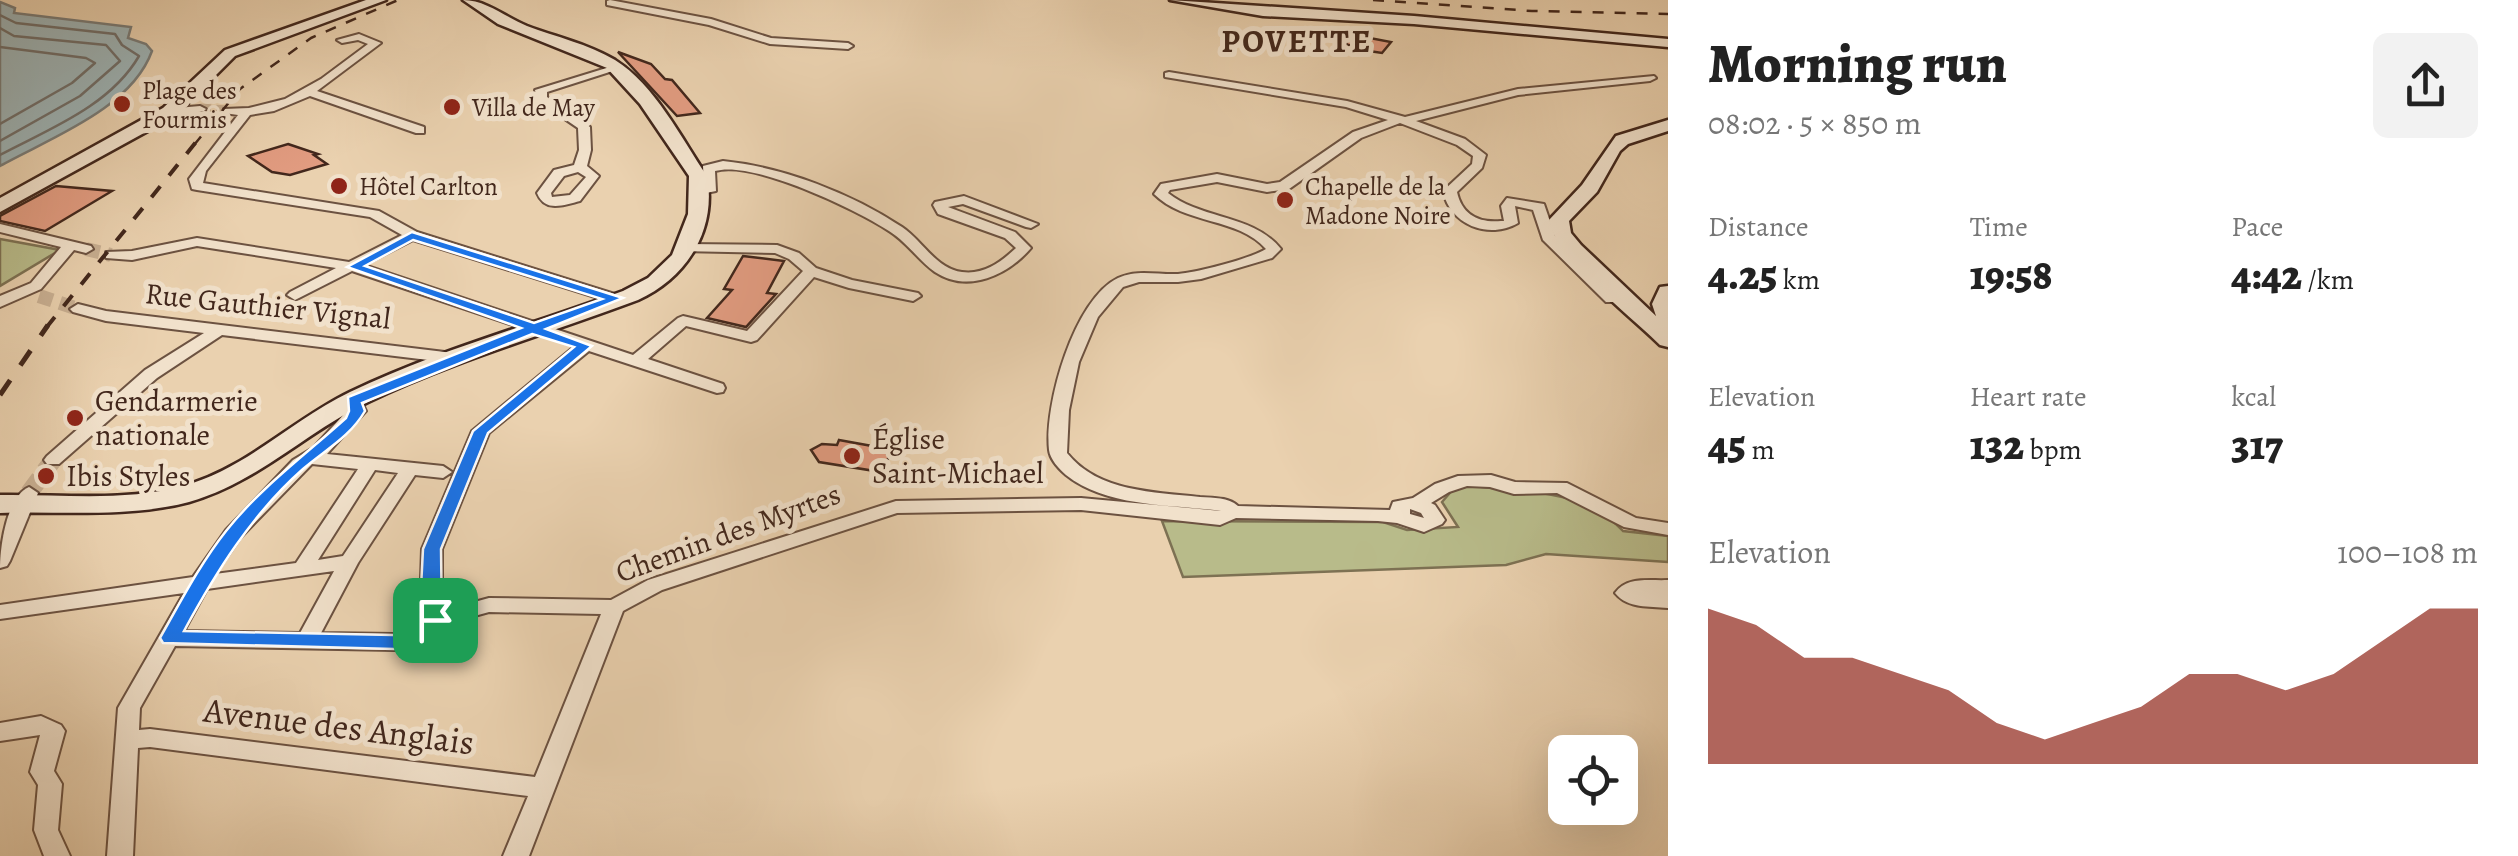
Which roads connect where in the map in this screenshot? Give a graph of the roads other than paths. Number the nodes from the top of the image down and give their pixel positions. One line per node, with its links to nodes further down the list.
1 (379, 0): 19 (main road)
2 (470, 0): 8 (main road)
3 (1177, 0): 6 (main road)
4 (610, 4): 7 (street)
5 (342, 40): 11 (street)
6 (1668, 43)
7 (848, 46)
8 (617, 68): 17 (street); 18 (main road)
9 (1169, 75): 14 (street)
10 (1650, 78): 14 (street)
11 (310, 92): 13 (street); 16 (street)
12 (228, 111): 13 (street)
13 (245, 114): 22 (street)
14 (1401, 120): 35 (street); 47 (street)
15 (1668, 125): 35 (main road)
16 (420, 130)
17 (580, 168)
18 (701, 192): 20 (street); 23 (main road)
19 (0, 206)
20 (1031, 224)
21 (0, 228): 31 (street)
22 (412, 236): 25 (street); 30 (street)
23 (685, 248): 26 (street); 30 (main road)
24 (111, 255): 25 (street)
25 (354, 267): 28 (street); 33 (street)
26 (812, 271): 29 (street); 38 (street)
27 (1668, 292): 35 (main road)
28 (295, 295)
29 (913, 296)
30 (616, 298): 33 (main road)
31 (0, 302)
32 (78, 309): 34 (street, Rue Gauthier Vignal)
33 (533, 328): 36 (street); 37 (main road)
34 (220, 329): 37 (street, Rue Gauthier Vignal); 42 (street)
35 (1666, 331)
36 (585, 346): 38 (street); 57 (street)
37 (453, 358): 40 (main road)
38 (636, 362): 39 (street)
39 (717, 388)
40 (353, 400): 41 (street); 46 (main road)
41 (310, 458): 43 (street); 52 (street)
42 (53, 460)
43 (370, 464): 44 (street); 51 (street)
44 (410, 468): 45 (street); 50 (street)
45 (442, 472)
46 (18, 500): 49 (street)
47 (1233, 512): 48 (street, Chemin des Myrtes); 55 (street, Chemin des Myrtes)
48 (1668, 529)
49 (0, 562)
50 (348, 562): 51 (street); 59 (street)
51 (303, 567): 52 (street)
52 (202, 582): 56 (street); 58 (street)
53 (1668, 587): 54 (street)
54 (1668, 601)
55 (614, 607): 57 (street, Chemin des Myrtes); 62 (street)
56 (0, 612)
57 (435, 620): 59 (street, Chemin des Myrtes)
58 (170, 638): 59 (street, Chemin des Myrtes); 61 (street)
59 (306, 641)
60 (0, 732): 63 (street)
61 (125, 741): 62 (street, Avenue des Anglais); 64 (street)
62 (544, 788): 65 (street)
63 (57, 856)
64 (120, 856)
65 (516, 856)

